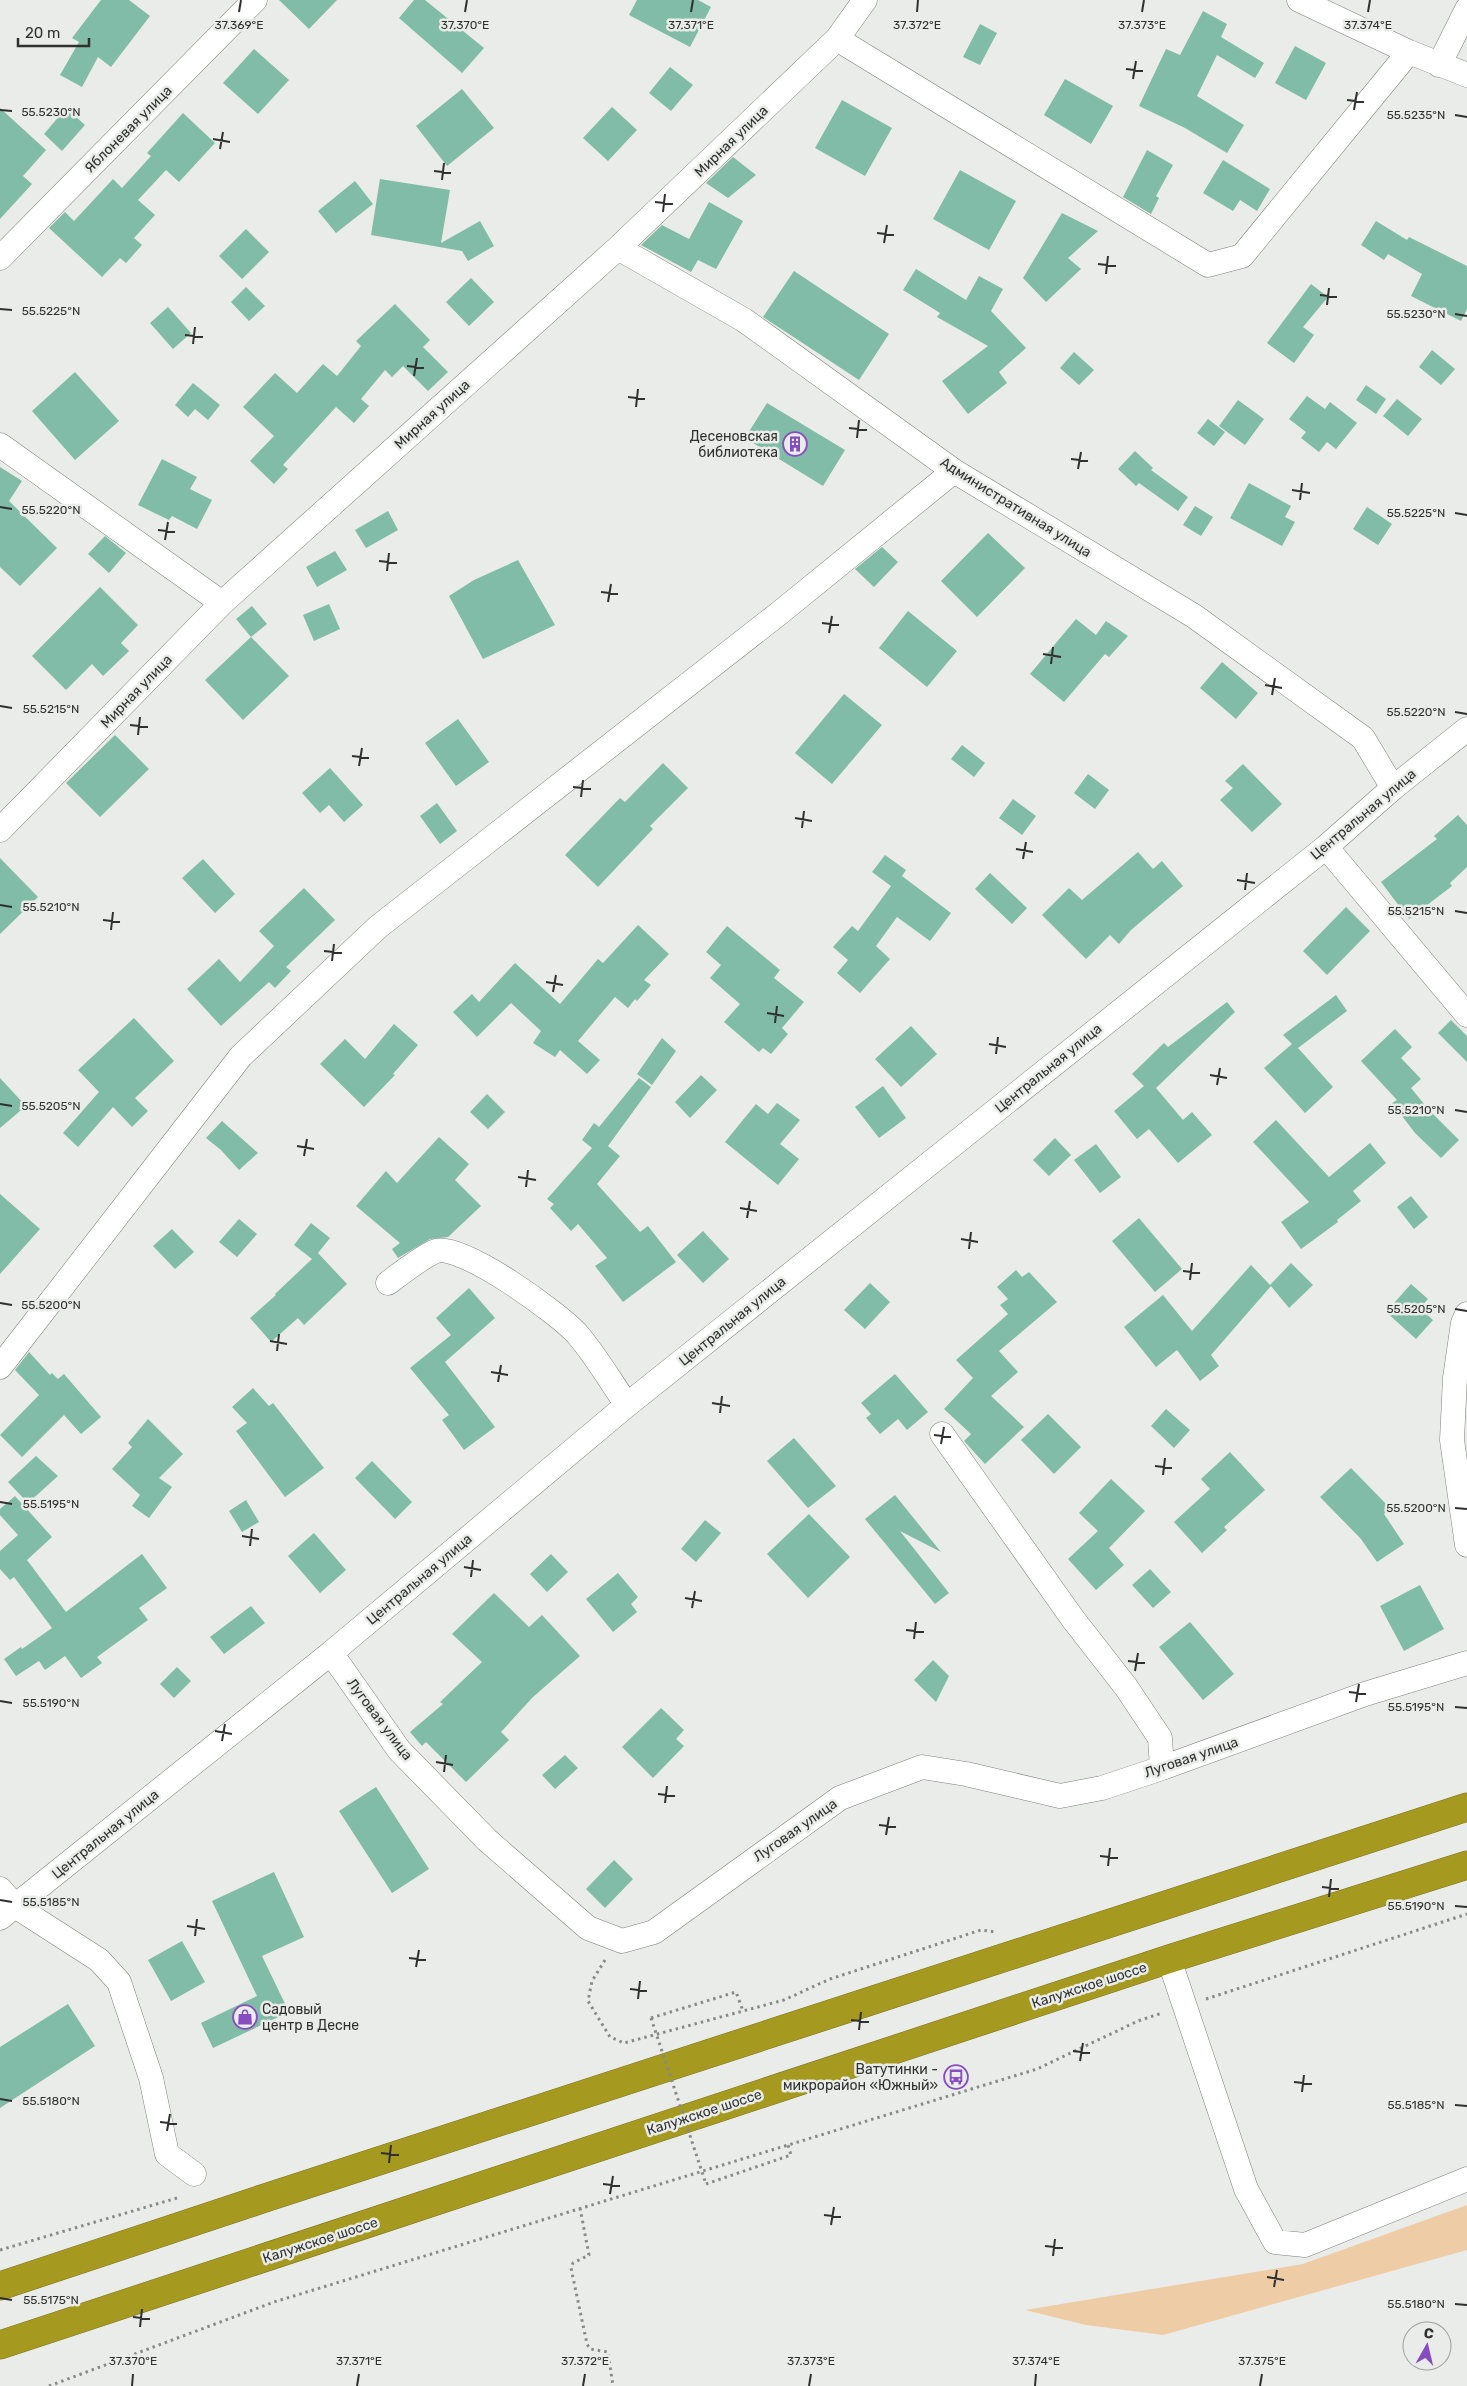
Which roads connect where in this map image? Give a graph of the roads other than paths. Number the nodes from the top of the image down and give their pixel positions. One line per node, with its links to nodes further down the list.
1 (256, 0): 10 (street, Яблоневая улица)
2 (865, 0): 5 (street, Мирная улица)
3 (1300, 0): 6 (street)
4 (1467, 9): 7 (street)
5 (838, 40): 6 (street); 9 (street, Мирная улица)
6 (1409, 52): 7 (street)
7 (1439, 65): 8 (street)
8 (1467, 74)
9 (618, 248): 12 (street, Административная улица); 13 (street, Мирная улица)
10 (0, 258)
11 (0, 445): 13 (street)
12 (954, 471): 15 (street, Административная улица); 21 (street)
13 (222, 603): 16 (street, Мирная улица)
14 (1467, 729): 15 (street, Центральная улица)
15 (1393, 788): 17 (street, Центральная улица)
16 (0, 830)
17 (1326, 847): 18 (street); 22 (street, Центральная улица)
18 (1467, 1015)
19 (388, 1282): 22 (street)
20 (1467, 1314): 24 (street)
21 (0, 1367)
22 (627, 1404): 25 (street, Центральная улица)
23 (942, 1434): 27 (street)
24 (1467, 1545)
25 (331, 1653): 27 (street, Луговая улица); 30 (street, Центральная улица)
26 (1467, 1664): 27 (street, Луговая улица)
27 (1162, 1768)
28 (1467, 1807): 34 (highway)
29 (1467, 1865): 31 (highway, Калужское шоссе)
30 (5, 1905): 32 (street)
31 (1169, 1959): 33 (street); 35 (highway, Калужское шоссе)
32 (194, 2174)
33 (1467, 2180)
34 (0, 2286)
35 (0, 2345)

